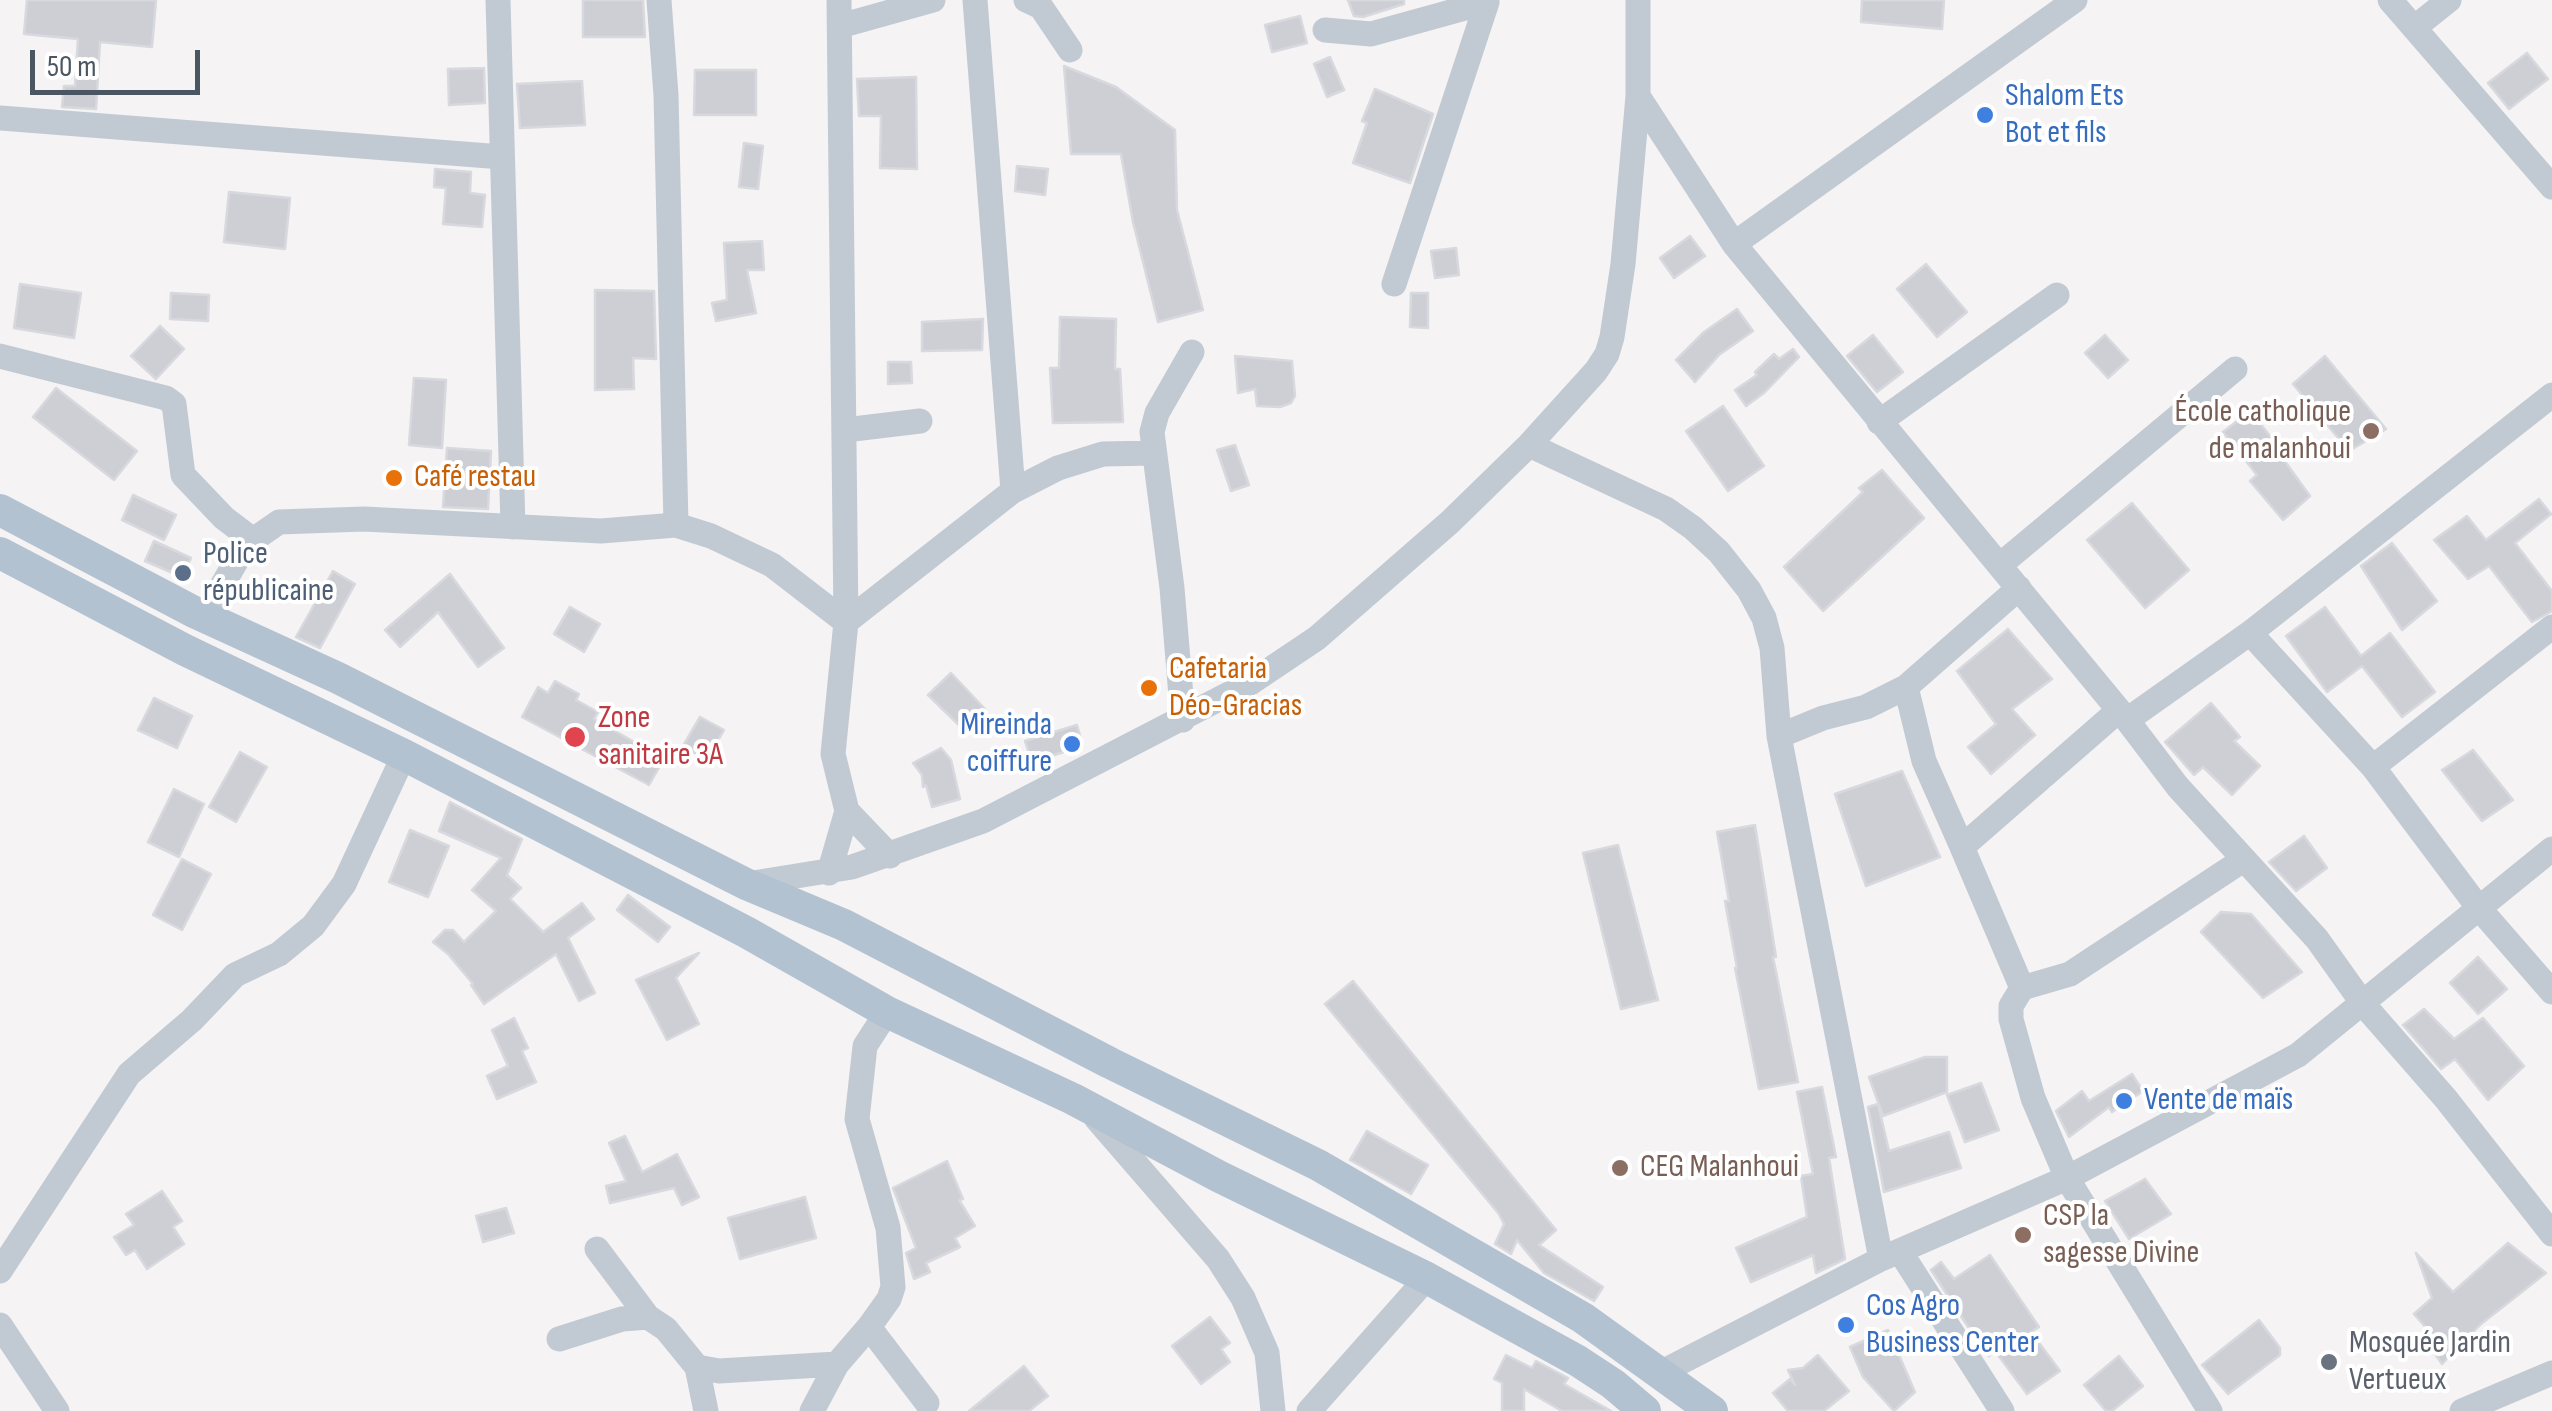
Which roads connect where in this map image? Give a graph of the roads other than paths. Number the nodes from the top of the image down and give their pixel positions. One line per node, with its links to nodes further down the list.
1 (498, 0): 17 (street)
2 (659, 0): 33 (street)
3 (933, 0): 11 (street)
4 (975, 0): 31 (street)
5 (1026, 0): 14 (street)
6 (1638, 0): 15 (street)
7 (2390, 0): 12 (street)
8 (2449, 0): 12 (street)
9 (1489, 1): 13 (street); 20 (street)
10 (2064, 4): 19 (street)
11 (839, 13): 28 (street)
12 (2414, 28): 18 (street)
13 (1325, 30)
14 (1070, 50)
15 (1638, 96): 19 (street); 29 (street)
16 (0, 118): 17 (street)
17 (502, 158): 34 (street)
18 (2552, 187)
19 (1734, 244): 27 (street)
20 (1394, 284)
21 (2057, 295): 27 (street)
22 (1192, 352): 30 (street)
23 (0, 356): 35 (street)
24 (2235, 369): 37 (street)
25 (2552, 395): 42 (street)
26 (920, 420): 28 (street)
27 (1878, 422): 37 (street)
28 (845, 430): 40 (street)
29 (1529, 445): 45 (street); 46 (street)
30 (1154, 453): 31 (street); 45 (street)
31 (1013, 492): 40 (street)
32 (0, 510): 39 (main road)
33 (676, 525): 34 (street); 40 (street)
34 (513, 527): 35 (street)
35 (253, 540): 39 (street)
36 (0, 553): 47 (main road)
37 (2000, 565): 38 (street)
38 (2018, 588): 43 (street); 44 (street)
39 (204, 617): 55 (main road)
40 (846, 622): 49 (street)
41 (2552, 627): 48 (street)
42 (2250, 634): 44 (street); 48 (street)
43 (1906, 687): 46 (street); 50 (street)
44 (2123, 715): 50 (street); 53 (street)
45 (1183, 720): 52 (street)
46 (1779, 736): 65 (street)
47 (404, 755): 60 (main road); 66 (street)
48 (2373, 768): 56 (street)
49 (846, 811): 52 (street); 54 (street)
50 (1962, 846): 57 (street)
51 (2552, 849): 56 (street)
52 (890, 856): 54 (street)
53 (2243, 860): 57 (street); 59 (street)
54 (829, 873): 55 (street)
55 (746, 884): 74 (main road)
56 (2478, 907): 58 (street); 59 (street)
57 (2022, 988): 62 (street)
58 (2552, 992)
59 (2364, 1005): 62 (street); 63 (street)
60 (886, 1012): 61 (main road); 70 (street)
61 (1073, 1099): 67 (main road); 80 (street)
62 (2067, 1178): 65 (street); 85 (street)
63 (2552, 1234)
64 (597, 1249): 68 (street)
65 (1891, 1256): 74 (street); 84 (street)
66 (0, 1271)
67 (1427, 1278): 81 (street); 82 (main road)
68 (648, 1317): 71 (street); 73 (street)
69 (0, 1325): 77 (street)
70 (869, 1327): 72 (street); 76 (street)
71 (559, 1339)
72 (837, 1364): 73 (street); 79 (street)
73 (696, 1366): 78 (street)
74 (1662, 1372): 83 (main road)
75 (2552, 1373): 86 (street)
76 (927, 1403)
77 (57, 1411)
78 (706, 1411)
79 (812, 1411)
80 (1273, 1411)
81 (1309, 1411)
82 (1645, 1411)
83 (1712, 1411)
84 (2002, 1411)
85 (2210, 1411)
86 (2462, 1411)

